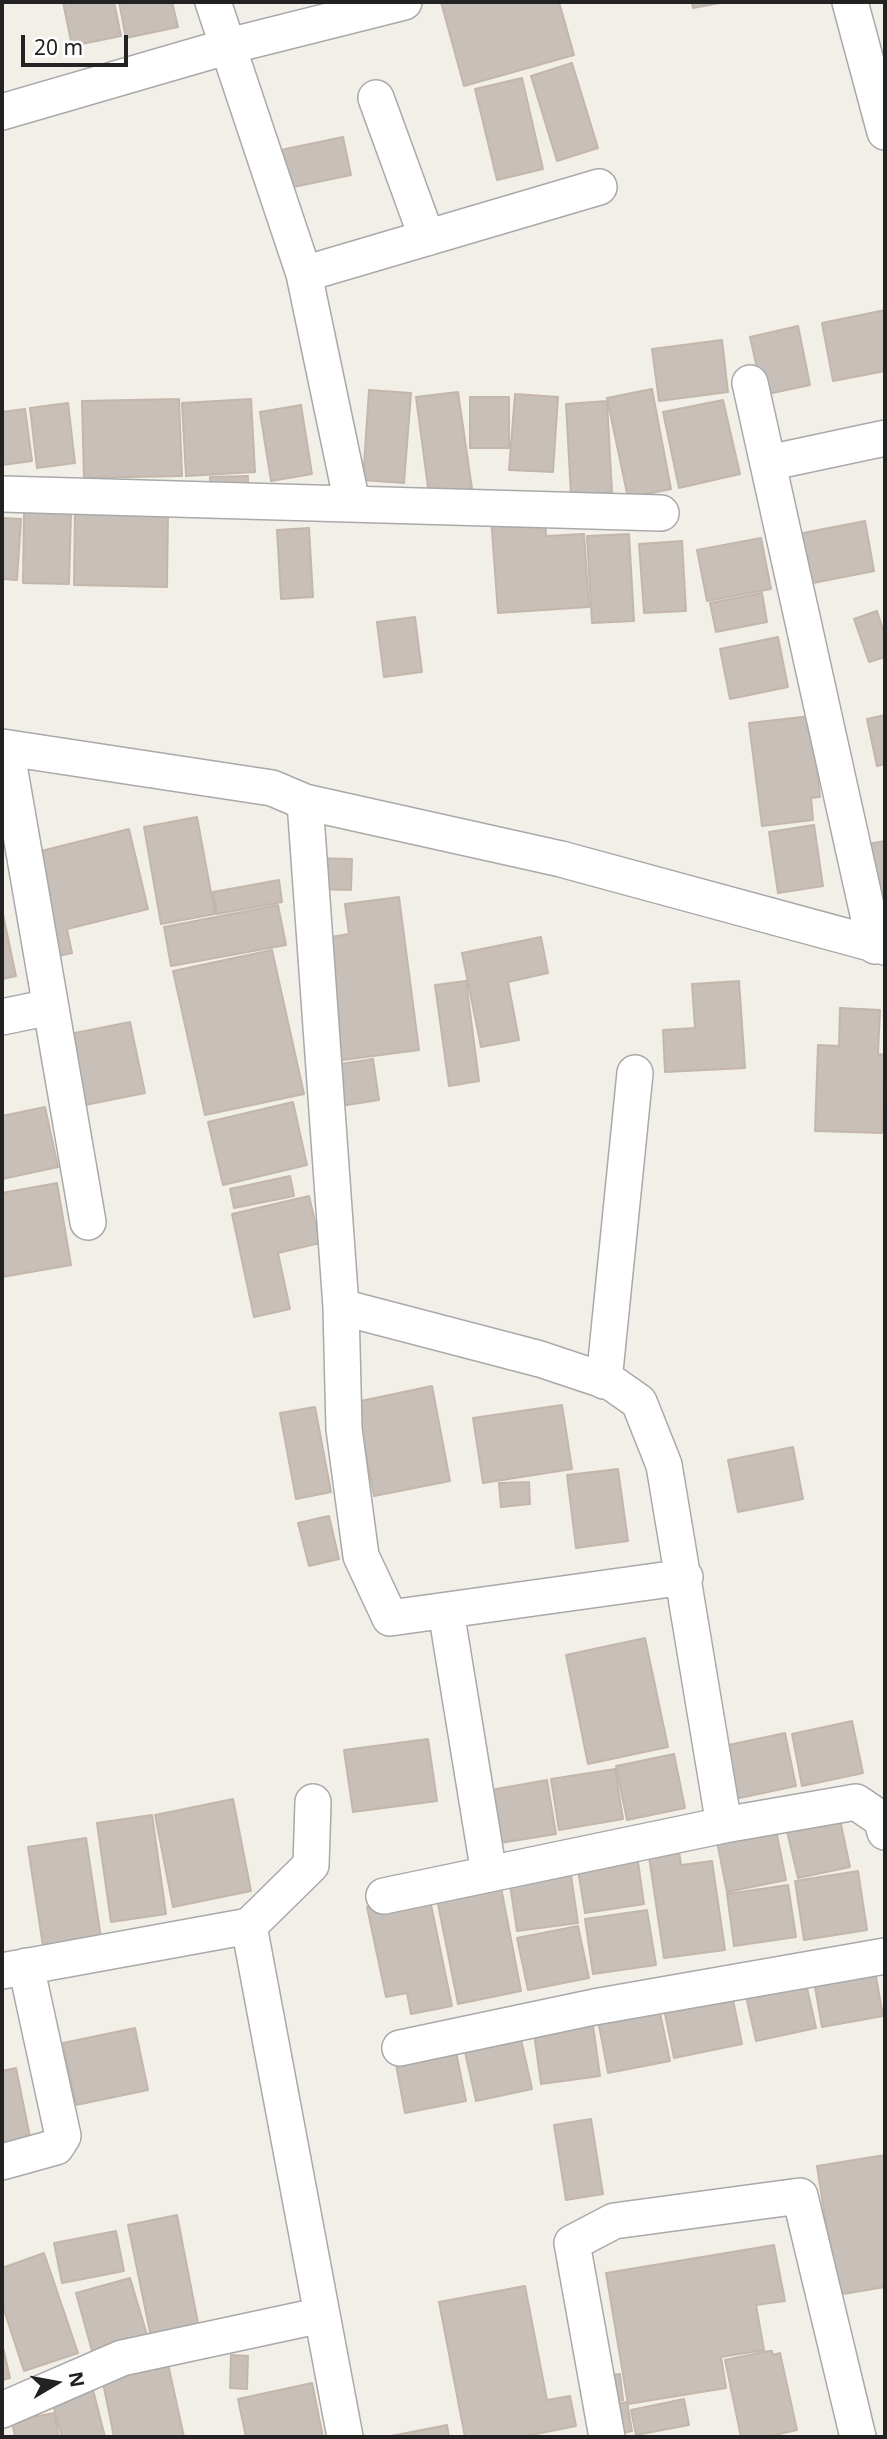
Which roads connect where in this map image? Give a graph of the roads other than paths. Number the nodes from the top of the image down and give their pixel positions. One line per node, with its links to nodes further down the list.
1 (213, 2): 4 (street)
2 (404, 2): 4 (street)
3 (850, 2): 7 (street)
4 (229, 47): 6 (street); 10 (street)
5 (376, 98): 9 (street)
6 (2, 112)
7 (884, 120)
8 (599, 187): 9 (street)
9 (427, 238): 10 (street)
10 (304, 274): 15 (street)
11 (750, 383): 13 (street)
12 (885, 438): 13 (street)
13 (768, 463): 19 (street)
14 (2, 494): 15 (street)
15 (352, 503): 16 (street)
16 (661, 513)
17 (4, 747): 18 (street); 20 (street)
18 (305, 802): 19 (street); 24 (street)
19 (880, 946)
20 (50, 1007): 21 (street); 23 (street)
21 (2, 1017)
22 (635, 1073): 25 (street)
23 (88, 1222)
24 (341, 1307): 25 (street); 27 (street)
25 (604, 1381): 26 (street)
26 (685, 1577): 27 (street); 29 (street)
27 (446, 1611): 31 (street)
28 (313, 1802): 33 (street)
29 (723, 1825): 30 (street); 31 (street)
30 (885, 1832)
31 (489, 1874): 32 (street)
32 (384, 1896)
33 (249, 1926): 35 (street); 38 (street)
34 (885, 1956): 36 (street)
35 (14, 1968): 37 (street)
36 (400, 2048)
37 (2, 2162)
38 (322, 2315): 39 (street); 40 (street)
39 (2, 2410)
40 (345, 2437)
41 (607, 2437): 42 (street)
42 (858, 2437)

